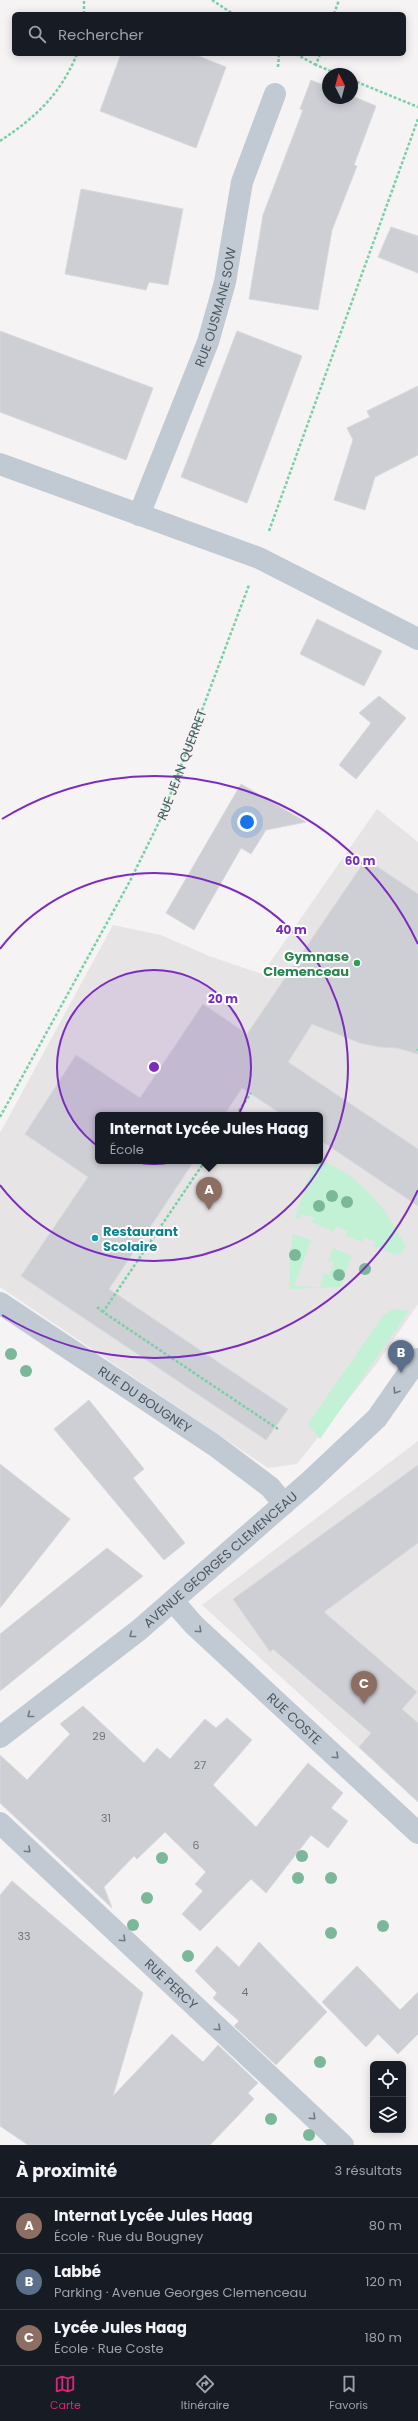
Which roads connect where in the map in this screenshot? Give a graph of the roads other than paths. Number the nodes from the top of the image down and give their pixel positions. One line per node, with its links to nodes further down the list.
1 (276, 94): 3 (street, RUE OUSMANE SOW)
2 (0, 464): 3 (street)
3 (139, 515): 4 (street)
4 (418, 639)
5 (0, 1303): 7 (street, RUE DU BOUGNEY)
6 (418, 1359): 7 (street, AVENUE GEORGES CLEMENCEAU, one-way to 7)
7 (284, 1504): 8 (street, AVENUE GEORGES CLEMENCEAU)
8 (173, 1601): 9 (street, AVENUE GEORGES CLEMENCEAU, one-way to 9); 11 (street, RUE COSTE, one-way to 11)
9 (0, 1737)
10 (0, 1823): 12 (street, RUE PERCY, one-way to 12)
11 (418, 1833)
12 (343, 2145)

